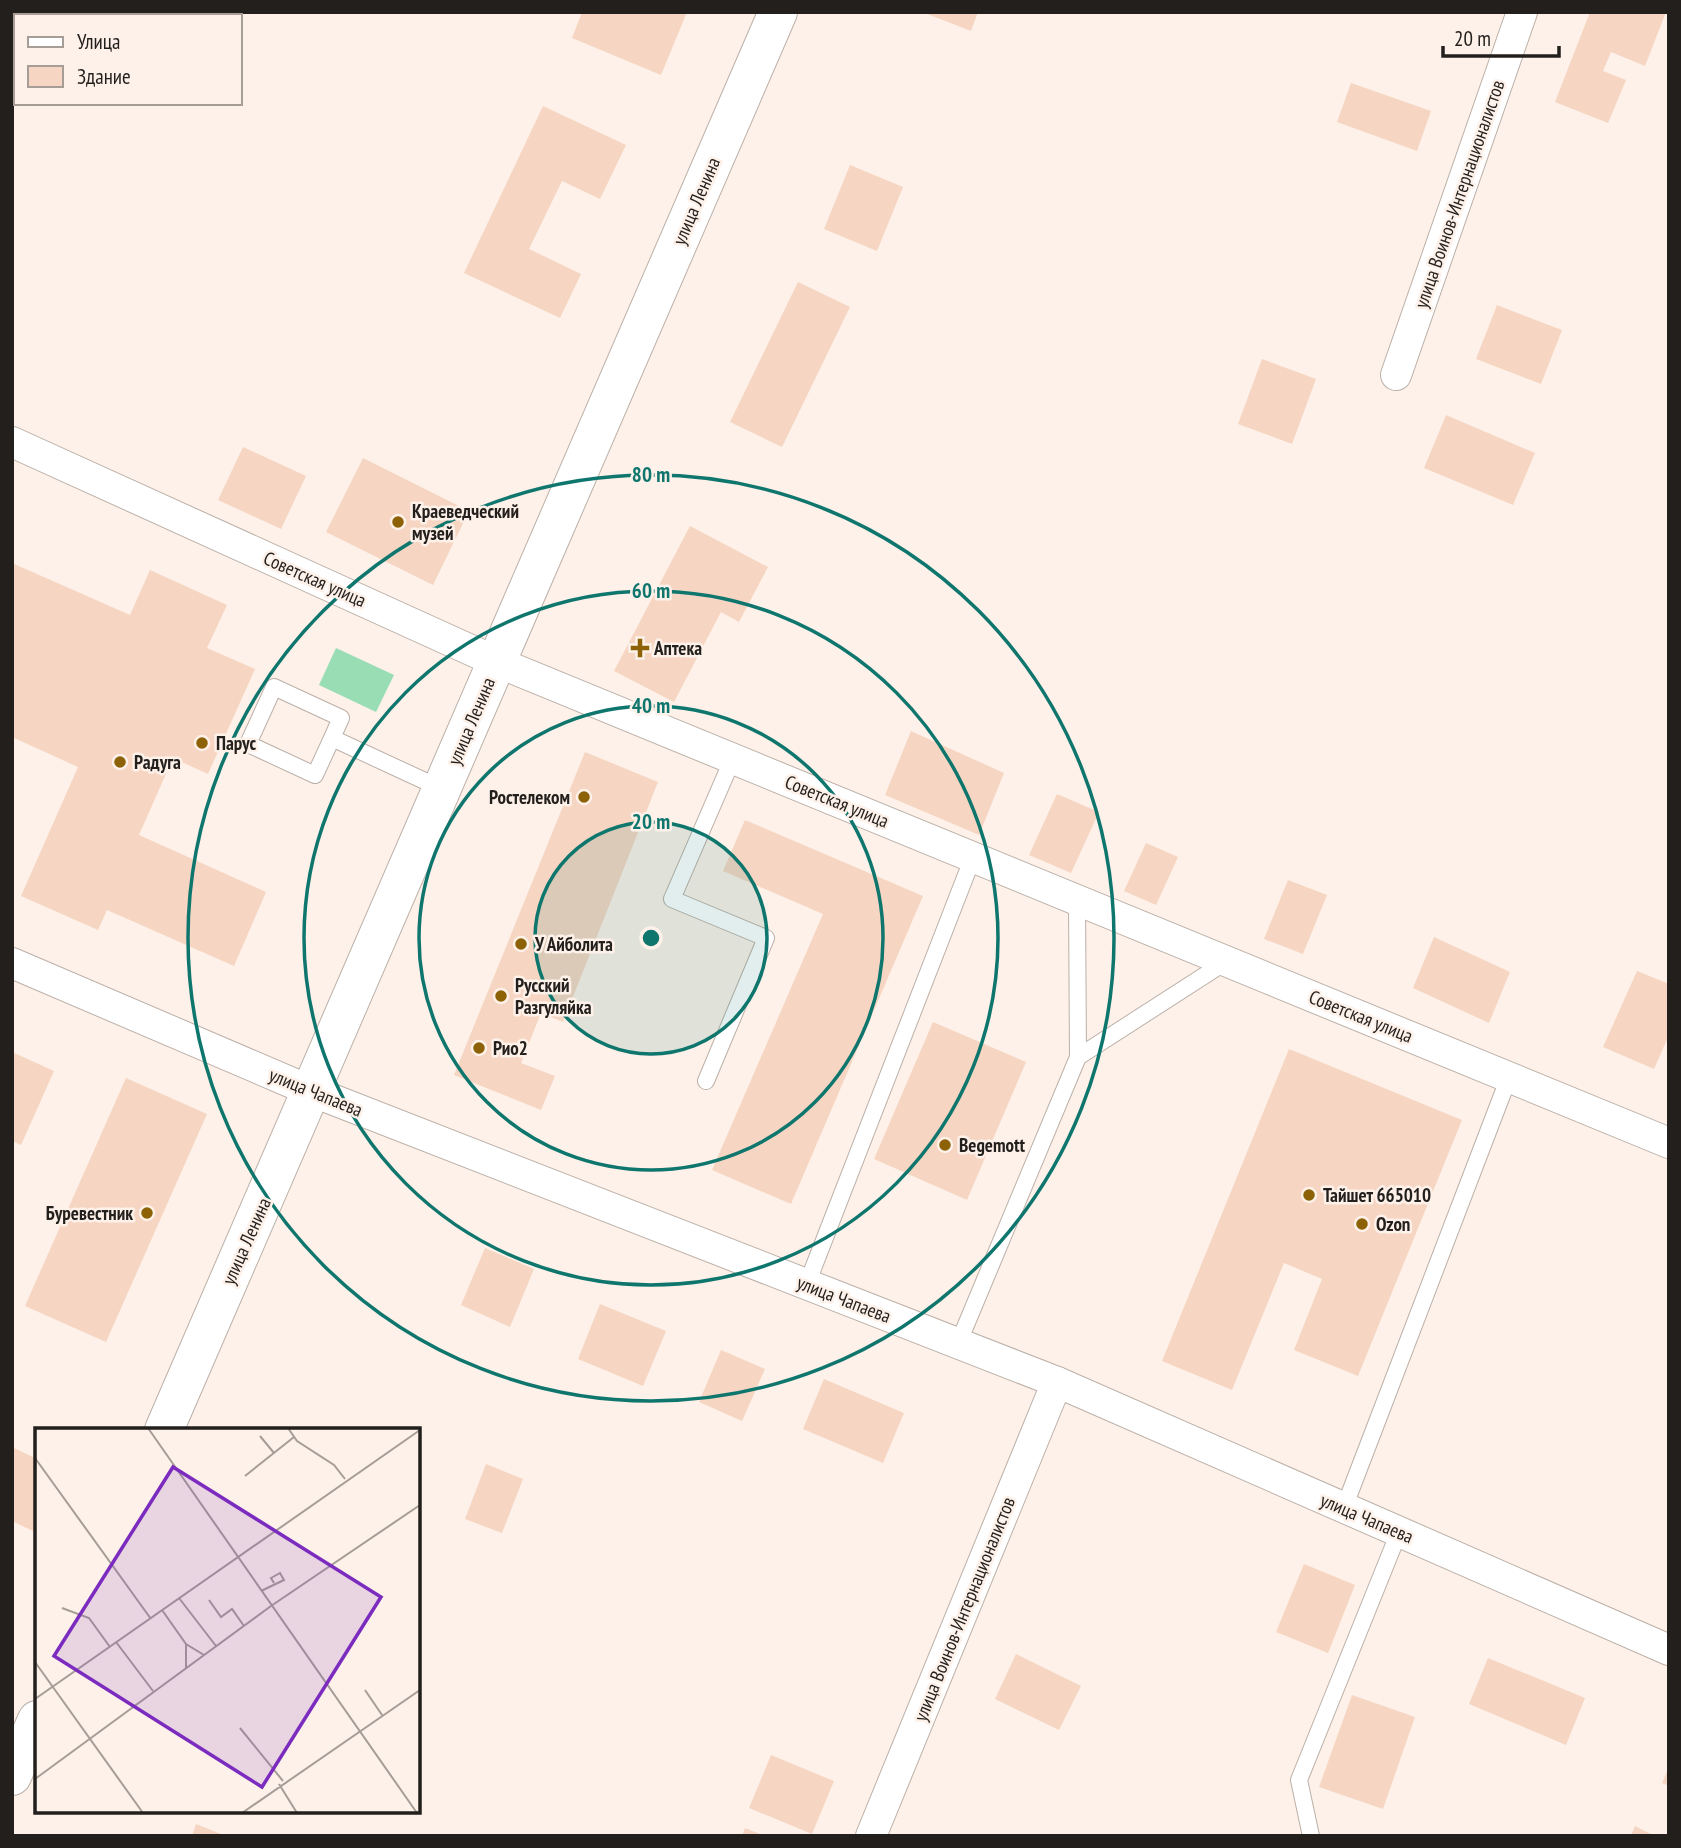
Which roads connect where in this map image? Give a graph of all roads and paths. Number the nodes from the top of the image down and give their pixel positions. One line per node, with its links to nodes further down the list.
1 (778, 12): 5 (main road, улица Ленина)
2 (1522, 12): 3 (street, улица Воинов-Интернационалистов)
3 (1396, 375)
4 (12, 442): 5 (street, Советская улица)
5 (497, 662): 7 (street, Советская улица); 8 (main road, улица Ленина)
6 (332, 738): 6 (lane); 8 (lane)
7 (733, 758): 9 (street, Советская улица); 15 (lane)
8 (442, 789): 16 (main road, улица Ленина)
9 (973, 857): 10 (street, Советская улица); 18 (lane)
10 (1077, 900): 11 (street, Советская улица); 13 (lane)
11 (1227, 961): 13 (lane); 14 (street, Советская улица)
12 (12, 963): 16 (street, улица Чапаева)
13 (1078, 1057): 19 (lane)
14 (1509, 1077): 17 (street, Советская улица); 22 (lane)
15 (706, 1081)
16 (311, 1091): 18 (street, улица Чапаева); 21 (main road, улица Ленина)
17 (1669, 1143)
18 (807, 1284): 19 (street, улица Чапаева)
19 (958, 1344): 20 (street, улица Чапаева)
20 (1057, 1382): 22 (street, улица Чапаева); 27 (street, улица Воинов-Интернационалистов)
21 (164, 1428)
22 (1344, 1508): 23 (street, улица Чапаева)
23 (1399, 1532): 24 (street, улица Чапаева); 28 (lane)
24 (1669, 1650)
25 (35, 1724): 26 (main road)
26 (12, 1776)
27 (871, 1836)
28 (1311, 1836)

